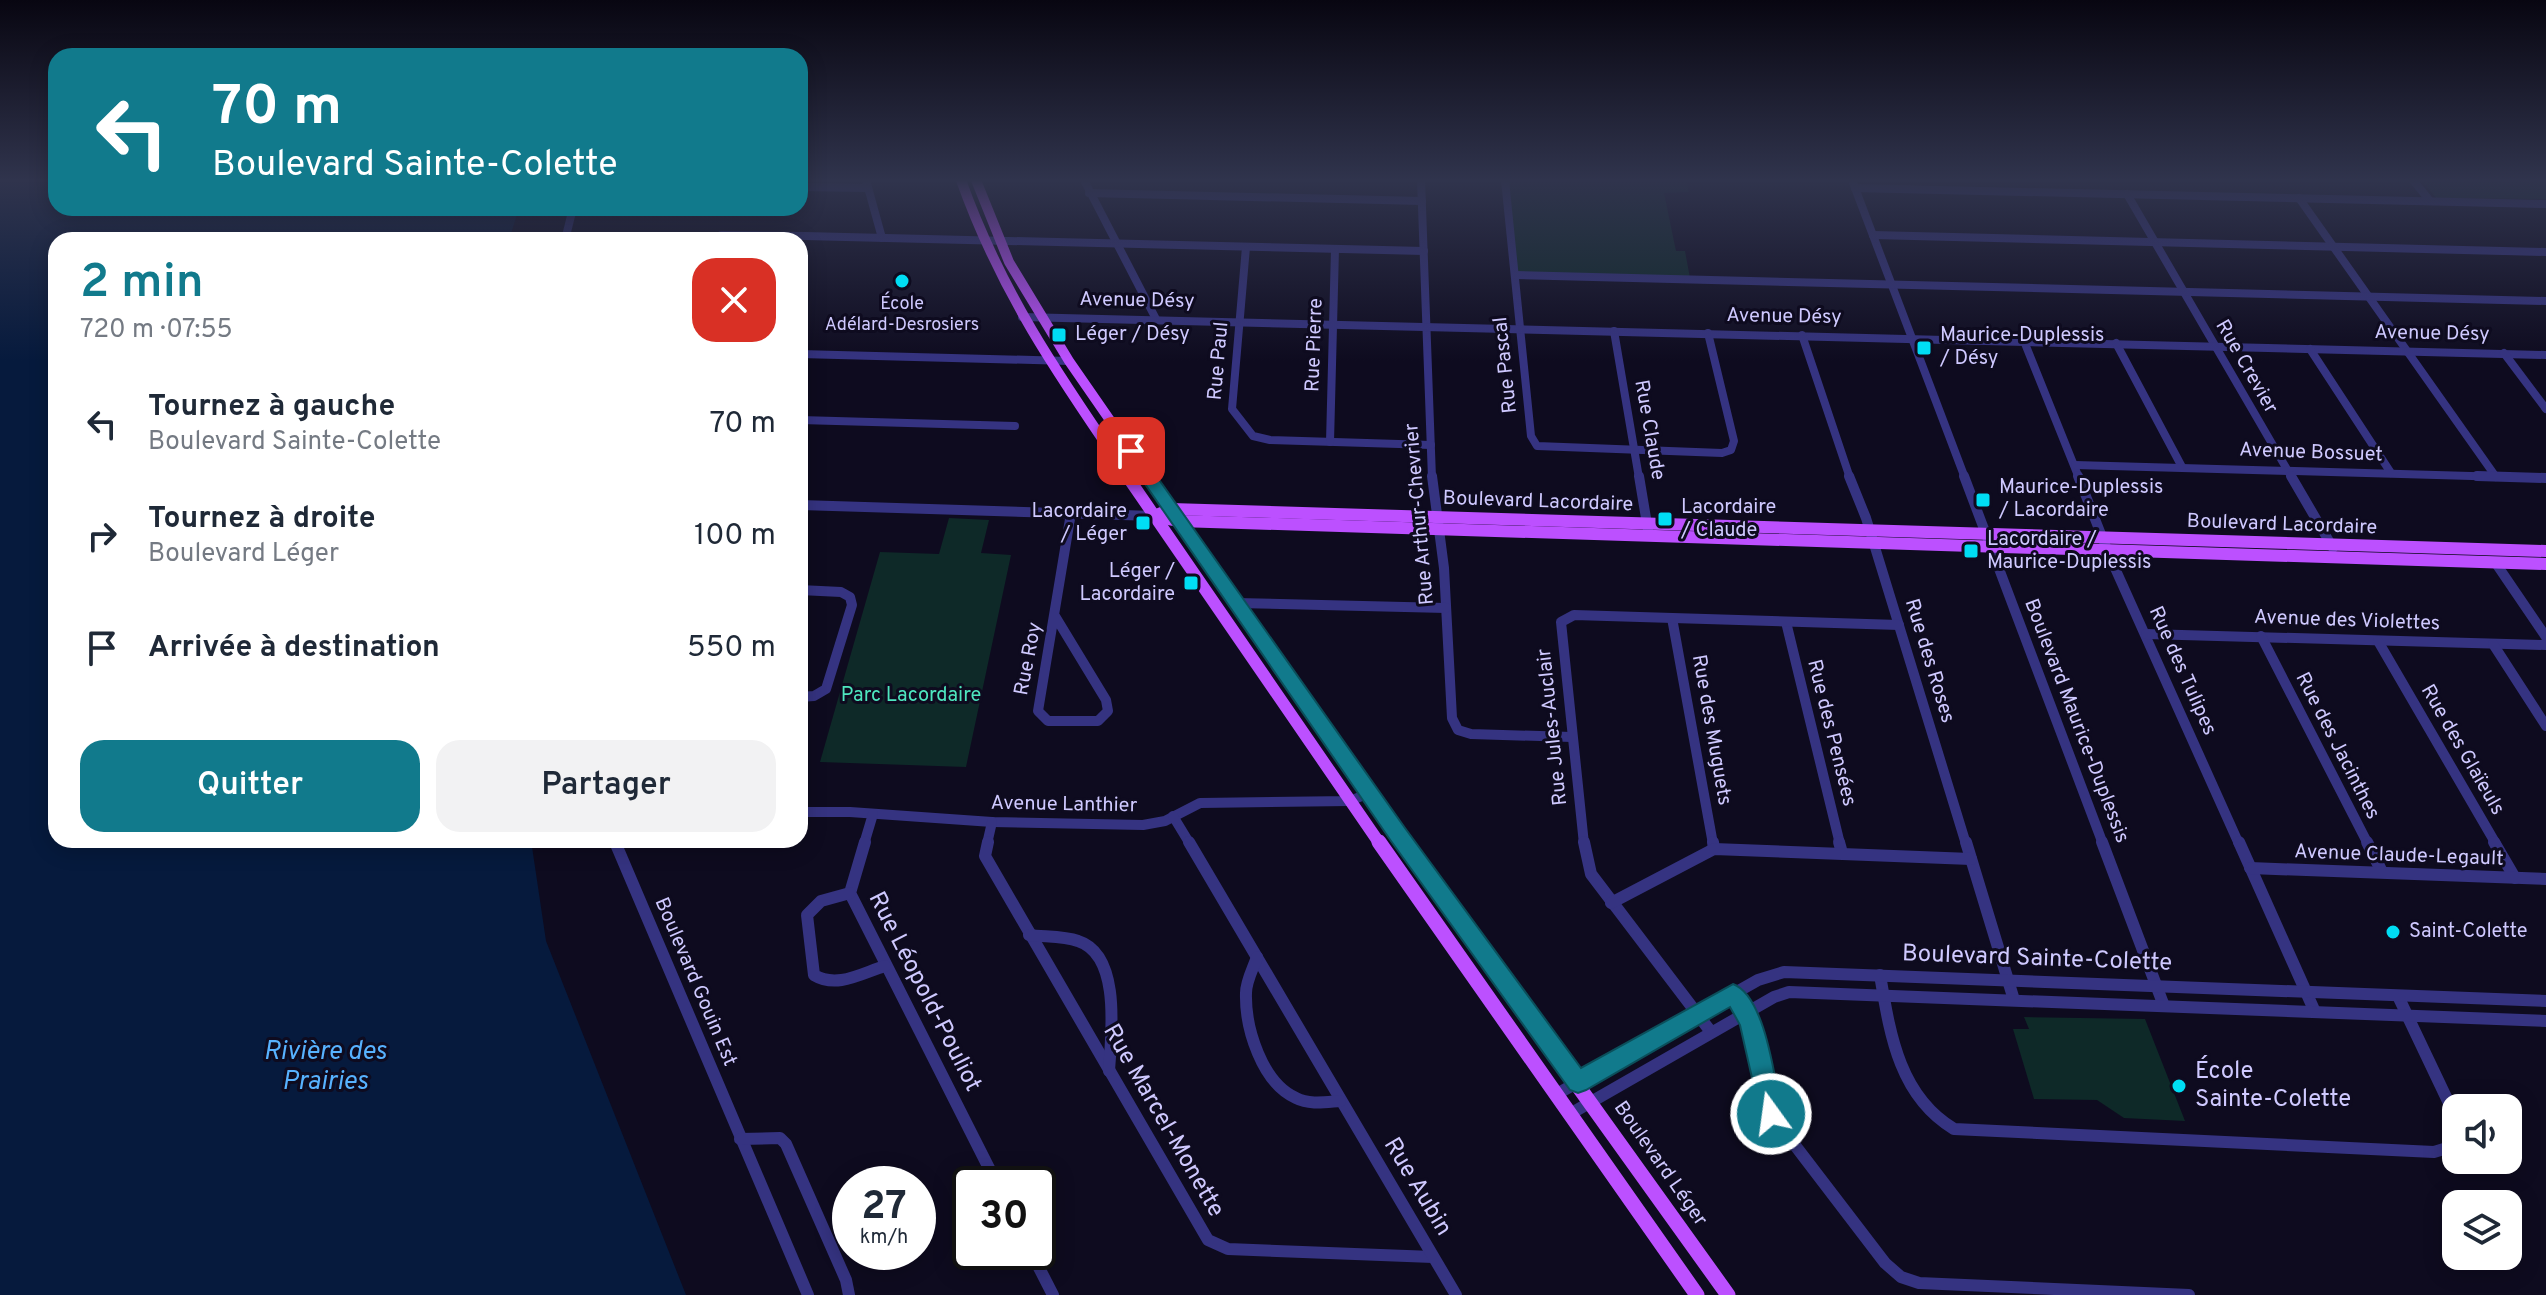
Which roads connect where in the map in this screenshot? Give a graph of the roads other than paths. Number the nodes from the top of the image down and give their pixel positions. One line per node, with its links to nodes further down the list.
1 (964, 240): 8 (street)
2 (1112, 240): 11 (street)
3 (1424, 240): 15 (street, Rue Arthur-Chevrier)
4 (1511, 240): 17 (street, Rue Pascal)
5 (1875, 240): 18 (street, Boulevard Maurice-Duplessis)
6 (2090, 240): 10 (street)
7 (2328, 240): 12 (street)
8 (983, 241): 9 (street); 22 (main road)
9 (999, 241): 11 (street); 23 (main road, Boulevard Léger)
10 (2153, 242): 12 (street); 19 (street, Rue Crevier)
11 (1114, 244): 13 (street); 24 (street)
12 (2332, 246): 16 (street); 20 (street)
13 (1246, 247): 14 (street); 25 (street, Rue Paul)
14 (1335, 249): 15 (street); 26 (street, Rue Pierre)
15 (1424, 251): 27 (street, Rue Arthur-Chevrier)
16 (2546, 252)
17 (1515, 275): 18 (street); 28 (street, Rue Pascal)
18 (1891, 283): 19 (street); 32 (street, Boulevard Maurice-Duplessis)
19 (2182, 292): 20 (street); 35 (street, Rue Crevier)
20 (2369, 296): 21 (street); 37 (street)
21 (2546, 301)
22 (1022, 317): 23 (street, Avenue Désy); 42 (main road)
23 (1040, 317): 24 (street, Avenue Désy); 41 (main road, Boulevard Léger)
24 (1156, 319): 25 (street, Avenue Désy)
25 (1241, 322): 26 (street, Avenue Désy); 46 (street, Rue Paul)
26 (1333, 324): 27 (street, Avenue Désy); 46 (street, Rue Pierre)
27 (1427, 326): 28 (street, Avenue Désy); 47 (street, Rue Arthur-Chevrier)
28 (1520, 328): 29 (street, Avenue Désy); 48 (street, Rue Pascal)
29 (1614, 331): 30 (street, Avenue Désy); 48 (street, Rue Claude)
30 (1708, 333): 31 (street, Avenue Désy); 48 (street)
31 (1802, 335): 32 (street, Avenue Désy); 62 (street, Rue des Roses)
32 (1912, 338): 33 (street, Avenue Désy); 63 (street, Boulevard Maurice-Duplessis)
33 (2024, 341): 34 (street, Avenue Désy); 49 (street, Rue des Tulipes)
34 (2116, 343): 35 (street, Avenue Désy); 50 (street)
35 (2212, 346): 36 (street, Avenue Désy); 51 (street, Rue Crevier)
36 (2310, 349): 37 (street, Avenue Désy); 52 (street)
37 (2406, 351): 38 (street, Avenue Désy); 53 (street)
38 (2504, 353): 40 (street, Avenue Désy); 43 (street)
39 (808, 354): 42 (street)
40 (2546, 355)
41 (1069, 361): 42 (street); 56 (main road, Boulevard Léger)
42 (1050, 363): 58 (main road)
43 (2546, 409)
44 (808, 420): 45 (street)
45 (1015, 426)
46 (1330, 442): 47 (street, Rue Paul)
47 (1431, 445): 60 (street, Rue Arthur-Chevrier)
48 (1635, 451): 61 (street, Rue Claude)
49 (2075, 465): 50 (street, Avenue Bossuet); 64 (street, Rue des Tulipes)
50 (2182, 467): 51 (street, Avenue Bossuet)
51 (2286, 470): 52 (street, Avenue Bossuet); 66 (street, Rue Crevier)
52 (2391, 473): 53 (street, Avenue Bossuet)
53 (2496, 477): 54 (street, Avenue Bossuet)
54 (2546, 478)
55 (808, 505): 57 (street, Boulevard Lacordaire)
56 (1171, 509): 58 (main road, Boulevard Lacordaire); 59 (main road, Boulevard Léger); 60 (main road, Boulevard Lacordaire)
57 (1071, 513): 58 (street, Boulevard Lacordaire); 76 (street, Rue Roy)
58 (1154, 516): 59 (main road, Boulevard Lacordaire); 90 (main road)
59 (1179, 521): 60 (main road, Boulevard Lacordaire); 74 (main road, Boulevard Léger)
60 (1438, 523): 61 (main road, Boulevard Lacordaire); 75 (street, Rue Arthur-Chevrier)
61 (1648, 530): 62 (main road, Boulevard Lacordaire); 65 (main road, Boulevard Lacordaire)
62 (1870, 530): 63 (main road, Boulevard Lacordaire); 65 (street, Rue des Roses)
63 (1985, 534): 64 (main road, Boulevard Lacordaire); 67 (street, Boulevard Maurice-Duplessis)
64 (2102, 537): 66 (main road, Boulevard Lacordaire); 68 (street, Rue des Tulipes)
65 (1874, 543): 67 (main road, Boulevard Lacordaire); 79 (street, Rue des Roses)
66 (2330, 544): 69 (main road, Boulevard Lacordaire); 70 (street, Rue Crevier)
67 (1990, 546): 68 (main road, Boulevard Lacordaire); 110 (street, Boulevard Maurice-Duplessis)
68 (2107, 550): 70 (main road, Boulevard Lacordaire); 80 (street, Rue des Tulipes)
69 (2546, 551)
70 (2338, 557): 71 (main road, Boulevard Lacordaire)
71 (2495, 562): 72 (main road, Boulevard Lacordaire); 82 (street)
72 (2546, 564)
73 (808, 590): 86 (street)
74 (1236, 603): 75 (street); 89 (main road, Boulevard Léger)
75 (1446, 608): 88 (street, Rue Arthur-Chevrier)
76 (1055, 616): 76 (street, Rue Roy)
77 (1672, 618): 78 (street, Rue Jules-Auclair); 88 (street, Rue Jules-Auclair); 96 (street, Rue des Muguets)
78 (1786, 622): 79 (street, Rue Jules-Auclair); 97 (street, Rue des Pensées)
79 (1899, 625): 98 (street, Rue des Roses)
80 (2146, 634): 81 (street, Avenue des Violettes); 99 (street, Rue des Tulipes)
81 (2261, 636): 83 (street, Avenue des Violettes); 100 (street, Rue des Jacinthes)
82 (2546, 637)
83 (2378, 641): 84 (street, Avenue des Violettes); 101 (street, Rue des Glaïeuls)
84 (2493, 644): 85 (street, Avenue des Violettes); 87 (street)
85 (2546, 645)
86 (808, 696)
87 (2546, 726)
88 (1572, 737): 104 (street, Rue Jules-Auclair)
89 (1369, 793): 90 (street, Avenue Lanthier); 125 (main road, Boulevard Léger)
90 (1350, 801): 93 (street, Avenue Lanthier); 126 (main road)
91 (808, 812): 92 (street, Avenue Lanthier)
92 (873, 814): 94 (street, Avenue Lanthier); 103 (street, Rue Léopold-Pouliot)
93 (1173, 816): 94 (street, Avenue Lanthier); 106 (street, Rue Aubin)
94 (992, 822): 105 (street, Rue Marcel-Monette)
95 (617, 848): 131 (street, Boulevard Gouin Est)
96 (1714, 849): 97 (street); 104 (street)
97 (1842, 853): 98 (street)
98 (1971, 859): 109 (street, Rue des Roses)
99 (2250, 868): 100 (street, Avenue Claude-Legault); 111 (street, Rue des Tulipes)
100 (2382, 872): 101 (street, Avenue Claude-Legault)
101 (2515, 878): 102 (street, Avenue Claude-Legault)
102 (2546, 879)
103 (850, 893): 107 (street, Rue Léopold-Pouliot); 107 (street)
104 (1611, 903): 120 (street, Rue Jules-Auclair)
105 (1029, 935): 124 (street, Rue Marcel-Monette); 124 (street)
106 (1257, 957): 128 (street, Rue Aubin); 128 (street)
107 (885, 966): 133 (street, Rue Léopold-Pouliot)
108 (1880, 975): 109 (street, Boulevard Sainte-Colette); 112 (street, Boulevard Sainte-Colette); 113 (street)
109 (2008, 980): 110 (street, Boulevard Sainte-Colette); 115 (street, Rue des Roses)
110 (2157, 986): 111 (street, Boulevard Sainte-Colette); 117 (street, Boulevard Maurice-Duplessis)
111 (2305, 992): 114 (street, Boulevard Sainte-Colette); 119 (street, Rue des Tulipes)
112 (1733, 994): 118 (street); 120 (street, Boulevard Sainte-Colette)
113 (1884, 995): 115 (street, Boulevard Sainte-Colette); 118 (street, Boulevard Sainte-Colette); 132 (street)
114 (2398, 996): 116 (street, Boulevard Sainte-Colette); 121 (street)
115 (2014, 1000): 117 (street, Boulevard Sainte-Colette)
116 (2542, 1001): 122 (street)
117 (2164, 1006): 119 (street, Boulevard Sainte-Colette)
118 (1747, 1012): 123 (street, Boulevard Sainte-Colette); 142 (street)
119 (2315, 1012): 121 (street, Boulevard Sainte-Colette)
120 (1697, 1014): 123 (street, Rue Jules-Auclair); 125 (street, Boulevard Sainte-Colette)
121 (2407, 1015): 122 (street, Boulevard Sainte-Colette); 127 (street)
122 (2546, 1018)
123 (1711, 1032): 129 (street, Boulevard Sainte-Colette)
124 (1109, 1072): 134 (street, Rue Marcel-Monette)
125 (1578, 1082): 126 (street, Boulevard Sainte-Colette); 129 (main road, Boulevard Léger)
126 (1557, 1094): 130 (main road)
127 (2445, 1094)
128 (1340, 1101): 134 (street, Rue Aubin)
129 (1591, 1101): 130 (street, Boulevard Sainte-Colette); 141 (main road, Boulevard Léger)
130 (1570, 1114): 140 (main road)
131 (740, 1139): 136 (street, Boulevard Gouin Est); 137 (street)
132 (2442, 1148)
133 (988, 1166)
134 (1433, 1257): 139 (street, Rue Aubin)
135 (1040, 1270): 138 (street)
136 (808, 1295)
137 (849, 1295)
138 (1053, 1295)
139 (1456, 1295)
140 (1697, 1295)
141 (1728, 1295)
142 (2189, 1295)

